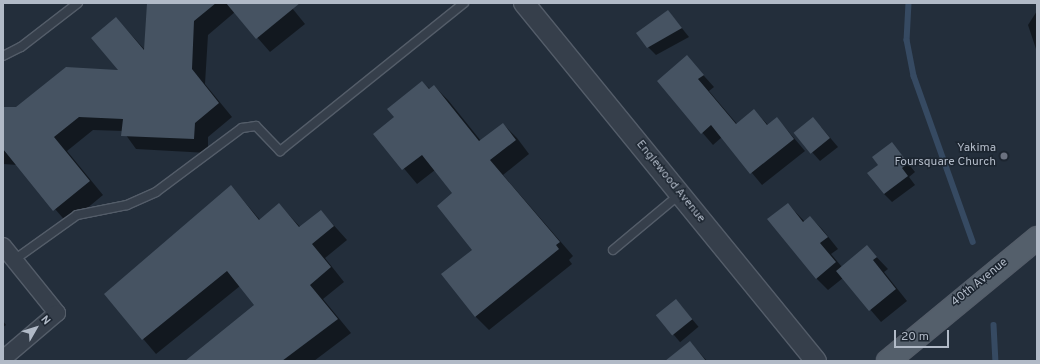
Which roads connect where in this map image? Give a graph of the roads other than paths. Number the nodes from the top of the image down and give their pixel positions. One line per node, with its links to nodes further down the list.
1 (78, 3): 4 (lane)
2 (464, 3): 9 (lane)
3 (524, 3): 5 (street, Englewood Avenue)
4 (3, 56)
5 (680, 194): 8 (lane); 11 (street, Englewood Avenue)
6 (1037, 238): 12 (main road, 40th Avenue)
7 (3, 246): 9 (street)
8 (613, 250)
9 (14, 260): 10 (street)
10 (3, 359)
11 (816, 361)
12 (888, 361)

